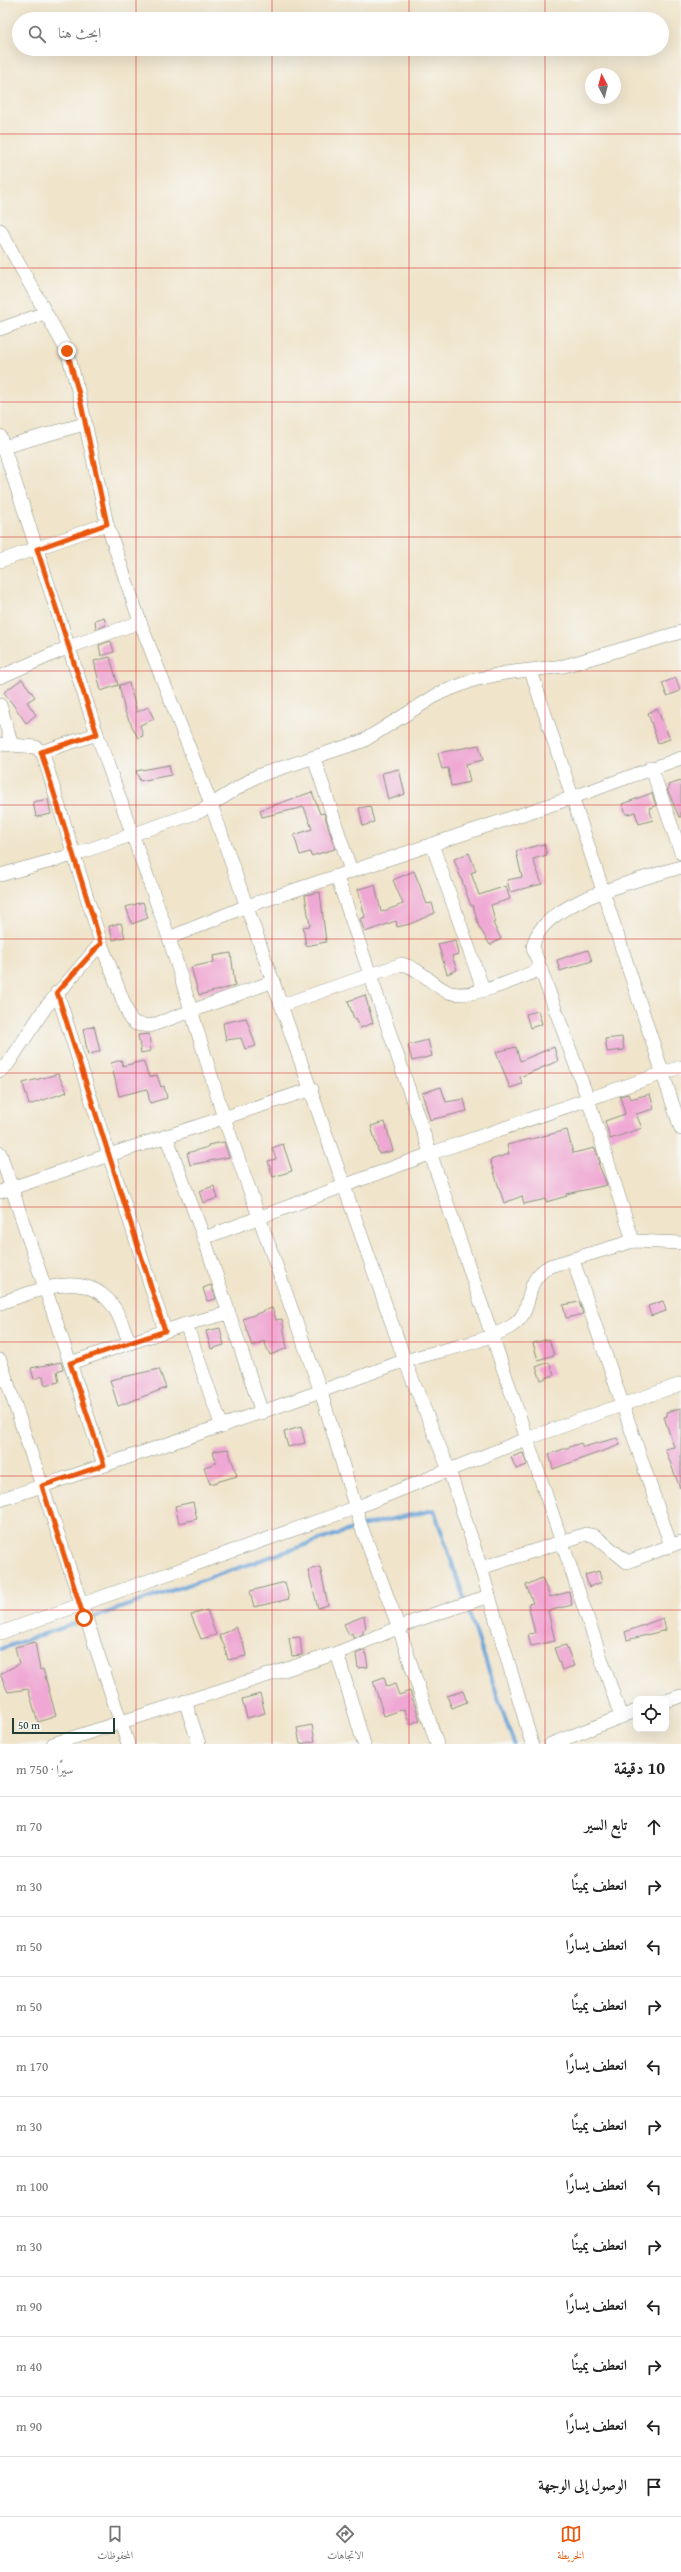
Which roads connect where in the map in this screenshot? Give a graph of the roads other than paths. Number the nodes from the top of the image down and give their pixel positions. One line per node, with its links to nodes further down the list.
1 (0, 230): 2 (street)
2 (45, 313): 3 (street); 4 (street)
3 (0, 329)
4 (84, 424): 5 (street); 6 (street)
5 (1, 444): 7 (street)
6 (107, 524): 7 (street); 9 (street)
7 (37, 549): 8 (street); 11 (street)
8 (0, 561)
9 (140, 622): 11 (street); 22 (street)
10 (681, 632): 12 (street)
11 (69, 647): 13 (street); 15 (street)
12 (531, 672): 18 (street); 21 (street)
13 (0, 677)
14 (0, 705): 16 (street)
15 (97, 734): 17 (street); 23 (street)
16 (6, 745): 17 (street)
17 (41, 752): 26 (street)
18 (314, 758): 22 (street); 28 (street)
19 (681, 758): 20 (street)
20 (651, 768): 21 (street); 25 (street)
21 (571, 798): 24 (street); 31 (street)
22 (211, 804): 23 (street); 32 (street)
23 (132, 835): 26 (street); 33 (street)
24 (432, 844): 28 (street); 38 (street)
25 (681, 853)
26 (73, 855): 29 (street); 34 (street)
27 (681, 867): 31 (street)
28 (351, 871): 30 (street)
29 (0, 875)
30 (337, 877): 32 (street); 36 (street)
31 (602, 893): 35 (street); 44 (street)
32 (247, 906): 33 (street); 37 (street)
33 (169, 938): 41 (street)
34 (101, 943): 39 (street); 41 (street)
35 (541, 969): 38 (street); 46 (street)
36 (370, 973): 38 (street); 40 (street); 50 (street)
37 (274, 981): 40 (street); 41 (street)
38 (483, 989)
39 (57, 992): 43 (street); 52 (street)
40 (282, 1005): 45 (street)
41 (192, 1010): 47 (street)
42 (681, 1067): 44 (street)
43 (0, 1071)
44 (663, 1074): 46 (street); 48 (street)
45 (312, 1089): 47 (street); 53 (street)
46 (588, 1099): 50 (street); 57 (street)
47 (224, 1118): 49 (street); 55 (street)
48 (681, 1129)
49 (166, 1136): 52 (street); 56 (street)
50 (432, 1153): 53 (street); 65 (street)
51 (0, 1154): 54 (street)
52 (109, 1154): 54 (street); 64 (street)
53 (344, 1186): 55 (street); 68 (street)
54 (6, 1191): 60 (street)
55 (261, 1216): 56 (street); 71 (street)
56 (204, 1238): 62 (street)
57 (633, 1241): 58 (street); 59 (street)
58 (681, 1242)
59 (573, 1260): 65 (street); 72 (street)
60 (45, 1288): 61 (street); 66 (street); 69 (street)
61 (0, 1303)
62 (229, 1313): 63 (street); 73 (street)
63 (186, 1324): 64 (street); 74 (street)
64 (165, 1331): 66 (street)
65 (491, 1335): 68 (street); 75 (street)
66 (130, 1343): 69 (street)
67 (0, 1360): 78 (street)
68 (405, 1361): 71 (street); 77 (street)
69 (70, 1363): 76 (street)
70 (681, 1384): 72 (street)
71 (321, 1392): 73 (street); 80 (street)
72 (623, 1404): 75 (street); 82 (street)
73 (262, 1412): 74 (street)
74 (222, 1427): 76 (street)
75 (526, 1439): 77 (street); 81 (street)
76 (104, 1465): 78 (street)
77 (449, 1470): 80 (street); 83 (street)
78 (42, 1486): 79 (street); 85 (street)
79 (0, 1500)
80 (355, 1508): 85 (street); 86 (street)
81 (561, 1541): 82 (street); 83 (street); 93 (street)
82 (676, 1544)
83 (481, 1568): 84 (street)
84 (489, 1596): 86 (street); 100 (street)
85 (80, 1605): 87 (street); 94 (street)
86 (399, 1628): 88 (street); 99 (street)
87 (0, 1633)
88 (337, 1653): 91 (street); 98 (street)
89 (681, 1696): 90 (street)
90 (669, 1700)
91 (185, 1701): 94 (street); 97 (street)
92 (633, 1713): 93 (street)
93 (621, 1717): 101 (street)
94 (121, 1722): 95 (street); 96 (street)
95 (53, 1744)
96 (128, 1744)
97 (199, 1744)
98 (364, 1744)
99 (437, 1744)
100 (532, 1744)
101 (551, 1744)

